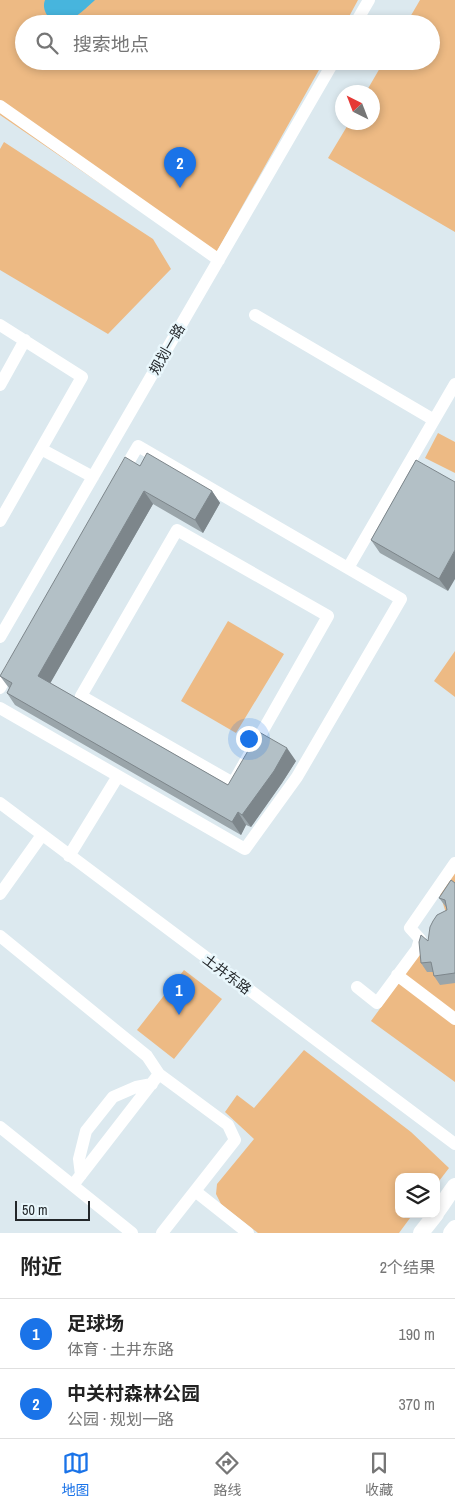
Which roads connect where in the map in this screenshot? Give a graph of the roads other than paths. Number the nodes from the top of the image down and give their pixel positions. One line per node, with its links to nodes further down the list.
1 (369, 0): 2 (street)
2 (360, 15)
3 (329, 70): 5 (street, 规划一路)
4 (0, 106): 5 (street)
5 (219, 260): 13 (street, 规划一路)
6 (255, 315): 11 (street)
7 (0, 325): 8 (street)
8 (25, 340): 10 (street); 12 (street)
9 (455, 384): 11 (street)
10 (0, 385)
11 (434, 420): 16 (street)
12 (41, 449): 13 (street); 15 (street)
13 (93, 476): 17 (street, 规划一路)
14 (118, 481): 16 (street)
15 (1, 516)
16 (348, 568): 22 (street)
17 (0, 637)
18 (20, 654): 19 (street)
19 (0, 688)
20 (81, 696): 20 (street)
21 (0, 708): 22 (street)
22 (118, 776): 25 (street)
23 (0, 803): 24 (street, 土井东路)
24 (42, 835): 25 (street, 土井东路); 27 (street)
25 (69, 856): 34 (street, 土井东路)
26 (455, 863): 29 (street)
27 (0, 894)
28 (0, 936): 32 (street)
29 (397, 975): 30 (street); 31 (street)
30 (357, 987)
31 (455, 1018)
32 (156, 1079): 35 (street); 35 (street); 37 (street)
33 (0, 1127): 35 (street)
34 (455, 1144)
35 (77, 1180): 41 (street)
36 (455, 1186): 38 (main road)
37 (195, 1191): 42 (street); 43 (street)
38 (440, 1209)
39 (433, 1218): 44 (main road)
40 (455, 1228): 45 (main road)
41 (132, 1233)
42 (162, 1233)
43 (248, 1233)
44 (421, 1233)
45 (451, 1233)

